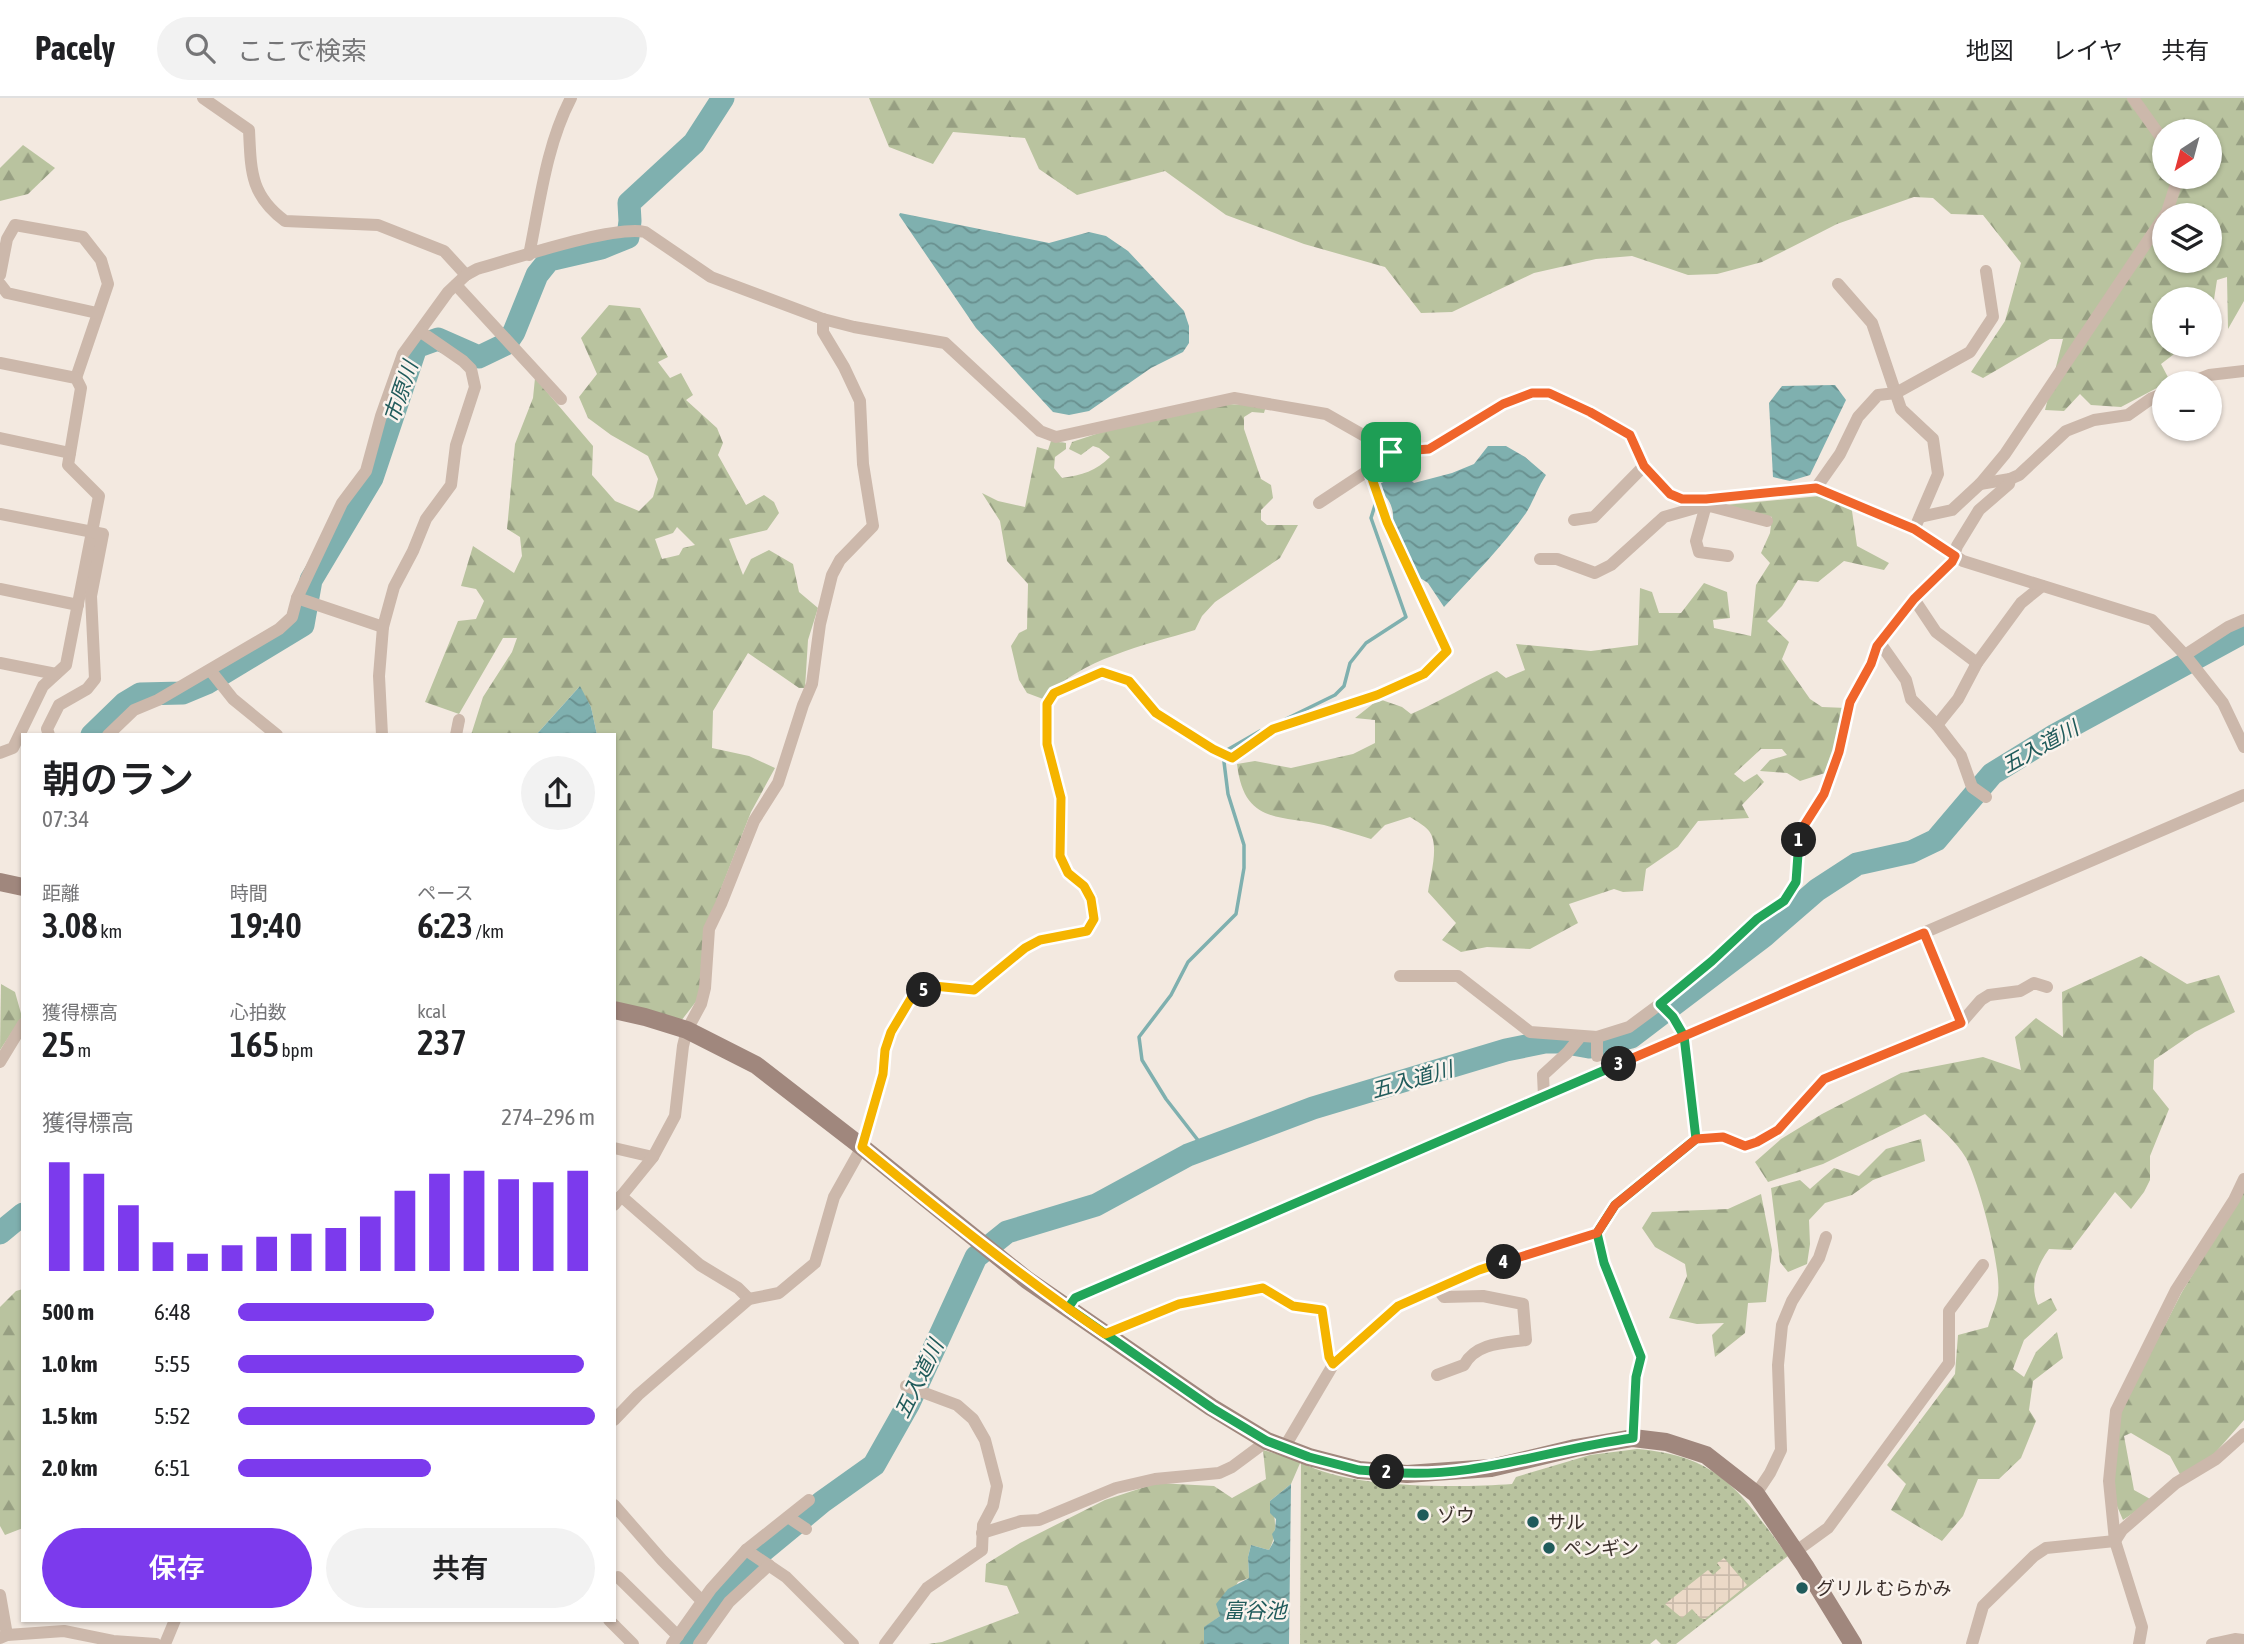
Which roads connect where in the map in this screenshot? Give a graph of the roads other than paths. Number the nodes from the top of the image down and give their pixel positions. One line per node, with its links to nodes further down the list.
1 (203, 98): 9 (street)
2 (571, 98): 6 (street)
3 (2133, 98): 4 (street)
4 (2152, 125)
5 (2174, 189): 29 (street)
6 (529, 255): 9 (street); 14 (street)
7 (1986, 271): 20 (street)
8 (0, 275): 13 (street)
9 (466, 275): 12 (street)
10 (0, 284): 13 (street)
11 (1838, 284): 20 (street)
12 (456, 285): 15 (street); 22 (street)
13 (97, 313): 19 (street)
14 (823, 319): 24 (street); 75 (street)
15 (421, 332): 44 (street); 48 (street)
16 (0, 363): 19 (street)
17 (2244, 371): 18 (street)
18 (2222, 374)
19 (76, 378): 25 (street)
20 (1896, 393): 30 (street); 34 (street)
21 (2152, 398): 28 (street)
22 (561, 399)
23 (0, 438): 25 (street)
24 (1391, 452): 26 (street); 27 (street)
25 (70, 453): 38 (street)
26 (1644, 466): 31 (street); 35 (street)
27 (1369, 470): 32 (street); 83 (street)
28 (2010, 479): 29 (street); 40 (street)
29 (1980, 484): 34 (street)
30 (1816, 488): 31 (street); 37 (street)
31 (1706, 502): 36 (street); 39 (street); 41 (street)
32 (1319, 503)
33 (0, 514): 38 (street)
34 (1920, 517): 37 (street)
35 (1573, 520)
36 (1767, 521)
37 (1914, 529): 40 (street)
38 (93, 532): 46 (street); 57 (street)
39 (1728, 556)
40 (1955, 556): 42 (street); 45 (street)
41 (1540, 559)
42 (2042, 586): 50 (street); 52 (street)
43 (0, 589): 46 (street)
44 (297, 598): 48 (street); 53 (street)
45 (1914, 599): 49 (street); 52 (street)
46 (78, 605): 54 (street)
47 (2244, 620): 50 (street)
48 (383, 627): 60 (street)
49 (1880, 643): 56 (street); 71 (street)
50 (2185, 655): 62 (street)
51 (0, 663): 54 (street)
52 (1977, 663): 56 (street)
53 (210, 670): 58 (street); 59 (street)
54 (56, 674): 63 (street)
55 (459, 720): 61 (street)
56 (1937, 725): 65 (street)
57 (48, 733)
58 (110, 733)
59 (275, 733)
60 (382, 733)
61 (456, 733)
62 (2244, 747)
63 (0, 753)
64 (2244, 795): 68 (street)
65 (1986, 797)
66 (0, 882): 67 (street)
67 (21, 887)
68 (1924, 933): 73 (street); 77 (street)
69 (1400, 976): 76 (street)
70 (2047, 987): 73 (street)
71 (1660, 1004): 77 (street); 78 (street)
72 (616, 1010): 75 (street)
73 (1961, 1023): 82 (street)
74 (21, 1027): 80 (street)
75 (687, 1030): 83 (street); 85 (street)
76 (1581, 1036): 78 (street); 81 (street)
77 (1684, 1036): 81 (street); 82 (street)
78 (1597, 1037): 79 (street)
79 (1597, 1056)
80 (0, 1062)
81 (1544, 1096): 93 (street)
82 (1696, 1139): 88 (street)
83 (862, 1147): 92 (street); 93 (street)
84 (616, 1148): 85 (street)
85 (653, 1157): 87 (street)
86 (2244, 1179): 108 (street)
87 (617, 1200): 92 (street)
88 (1597, 1233): 91 (street); 100 (street)
89 (1826, 1237): 102 (street)
90 (1983, 1265): 110 (street)
91 (1437, 1289): 95 (street); 96 (street)
92 (749, 1299): 98 (street)
93 (1068, 1308): 94 (street)
94 (1105, 1334): 95 (street); 101 (street)
95 (1333, 1364): 101 (street)
96 (1437, 1376)
97 (906, 1387): 107 (street)
98 (616, 1418)
99 (2244, 1434): 108 (street)
100 (1633, 1438): 101 (street); 102 (street)
101 (1276, 1444): 107 (street)
102 (1756, 1494): 110 (street)
103 (809, 1500): 105 (street)
104 (616, 1508): 115 (street)
105 (788, 1517): 106 (street); 109 (street)
106 (806, 1529)
107 (982, 1533): 127 (street)
108 (2115, 1541): 129 (street); 130 (street)
109 (746, 1550): 111 (street); 113 (street)
110 (1795, 1552): 128 (street)
111 (769, 1565): 116 (street); 126 (street)
112 (618, 1577): 120 (street)
113 (711, 1589): 115 (street); 116 (street)
114 (0, 1595): 119 (street)
115 (702, 1601): 120 (street)
116 (729, 1602): 125 (street)
117 (174, 1622): 123 (street)
118 (611, 1622): 124 (street)
119 (3, 1636): 122 (street)
120 (675, 1640)
121 (2244, 1640): 131 (street)
122 (156, 1644)
123 (165, 1644)
124 (634, 1644)
125 (699, 1644)
126 (853, 1644)
127 (885, 1644)
128 (1853, 1644)
129 (1972, 1644)
130 (2139, 1644)
131 (2212, 1644)

